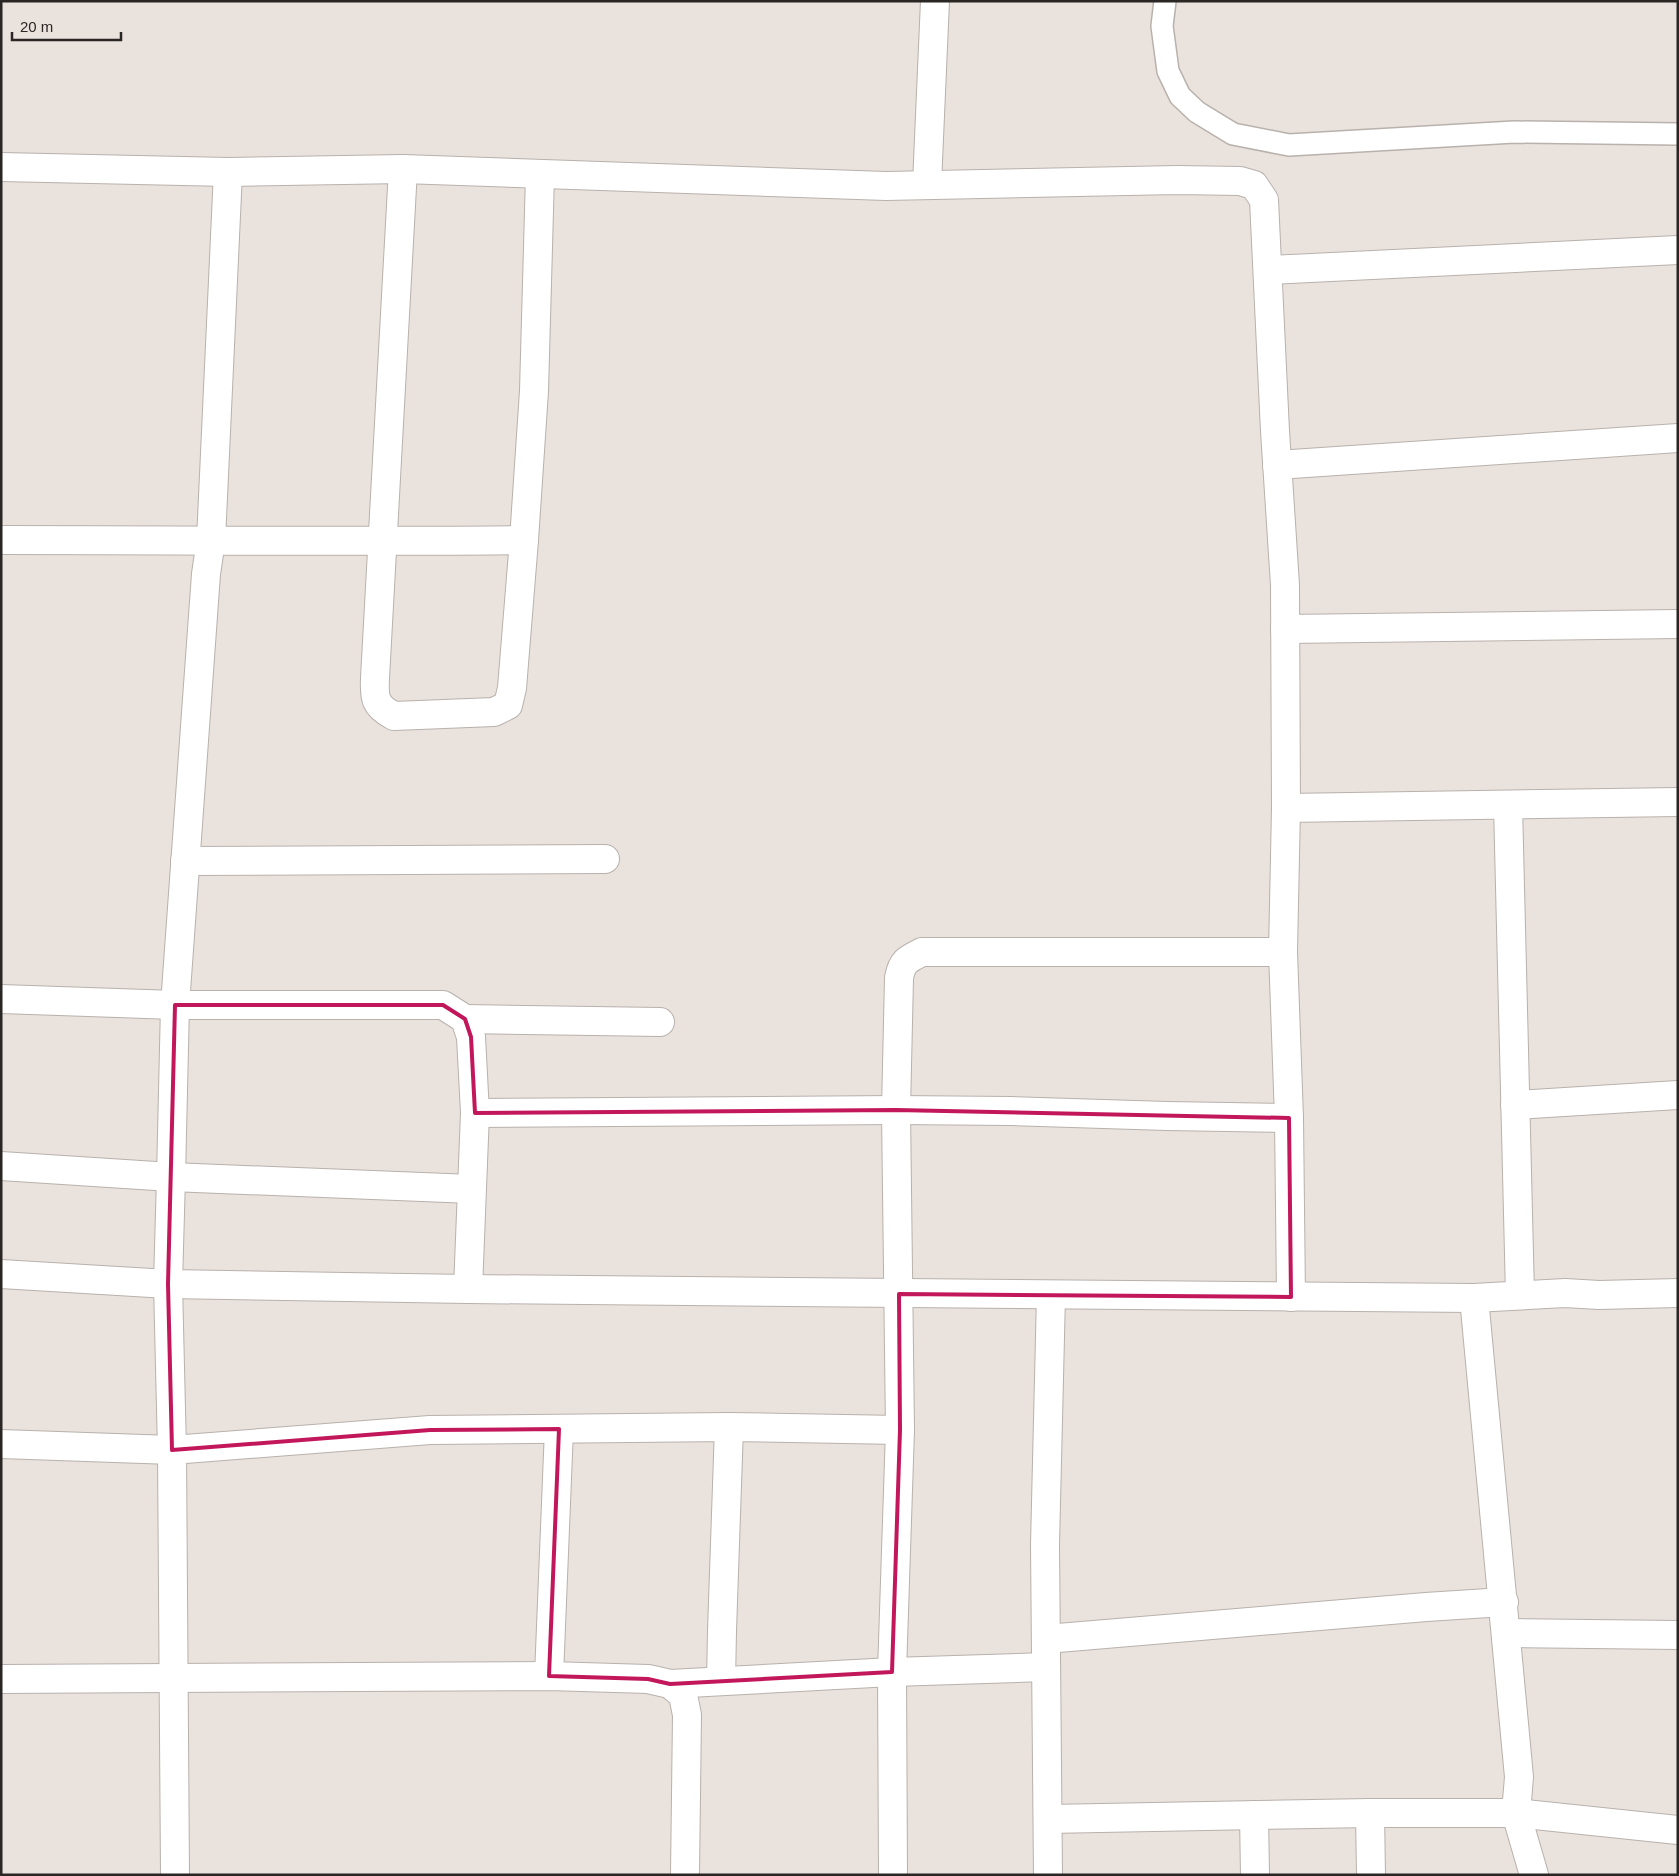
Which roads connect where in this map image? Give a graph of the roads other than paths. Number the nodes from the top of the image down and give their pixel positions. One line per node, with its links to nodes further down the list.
1 (935, 1): 8 (street)
2 (1165, 1): 3 (lane)
3 (1678, 134)
4 (1, 167): 6 (street)
5 (403, 170): 6 (street); 7 (street); 16 (street)
6 (228, 172): 14 (street)
7 (540, 175): 8 (street); 15 (street)
8 (926, 184): 10 (street)
9 (1678, 250): 10 (street)
10 (1268, 270): 12 (street)
11 (1678, 438): 12 (street)
12 (1277, 465): 18 (street)
13 (1, 540): 14 (street)
14 (211, 540): 16 (street); 23 (street)
15 (524, 540): 16 (street); 16 (street)
16 (382, 542)
17 (1678, 624): 18 (street)
18 (1285, 629): 21 (street)
19 (1678, 802): 20 (street)
20 (1508, 805): 21 (street); 30 (street)
21 (1286, 808): 24 (street)
22 (605, 859): 23 (street)
23 (185, 860): 26 (street)
24 (1284, 952): 31 (street); 33 (street)
25 (1, 1000): 26 (street)
26 (175, 1005): 27 (street); 35 (street)
27 (465, 1019): 28 (street); 32 (street)
28 (660, 1022)
29 (1678, 1095): 30 (street)
30 (1515, 1105): 43 (street)
31 (896, 1110): 32 (street); 33 (street); 41 (street)
32 (475, 1113): 36 (street)
33 (1289, 1118): 44 (street)
34 (1, 1166): 35 (street)
35 (170, 1177): 36 (street); 38 (street)
36 (472, 1189): 39 (street)
37 (1, 1274): 38 (street)
38 (168, 1284): 39 (street); 50 (street)
39 (468, 1289): 41 (street)
40 (1678, 1293): 43 (street)
41 (899, 1294): 42 (street); 48 (street)
42 (1051, 1295): 44 (street); 54 (street)
43 (1520, 1295): 45 (street)
44 (1291, 1297): 45 (street)
45 (1474, 1298): 51 (street)
46 (729, 1426): 47 (street); 48 (street); 60 (street)
47 (559, 1429): 50 (street); 57 (street)
48 (900, 1430): 56 (street)
49 (1, 1444): 50 (street)
50 (172, 1450): 58 (street)
51 (1504, 1602): 52 (street); 54 (street)
52 (1506, 1633): 53 (street); 63 (street)
53 (1678, 1635)
54 (1046, 1639): 55 (street)
55 (1046, 1666): 56 (street); 65 (street)
56 (892, 1672): 60 (street); 69 (street)
57 (550, 1676): 58 (street); 61 (street)
58 (174, 1678): 59 (street); 67 (street)
59 (1, 1680)
60 (721, 1681): 61 (street)
61 (670, 1684): 68 (street)
62 (1370, 1813): 63 (street); 64 (street); 72 (street)
63 (1516, 1813): 66 (street); 73 (street)
64 (1254, 1815): 65 (street); 71 (street)
65 (1048, 1818): 70 (street)
66 (1678, 1830)
67 (175, 1875)
68 (685, 1875)
69 (893, 1875)
70 (1048, 1875)
71 (1255, 1875)
72 (1371, 1875)
73 (1534, 1875)

